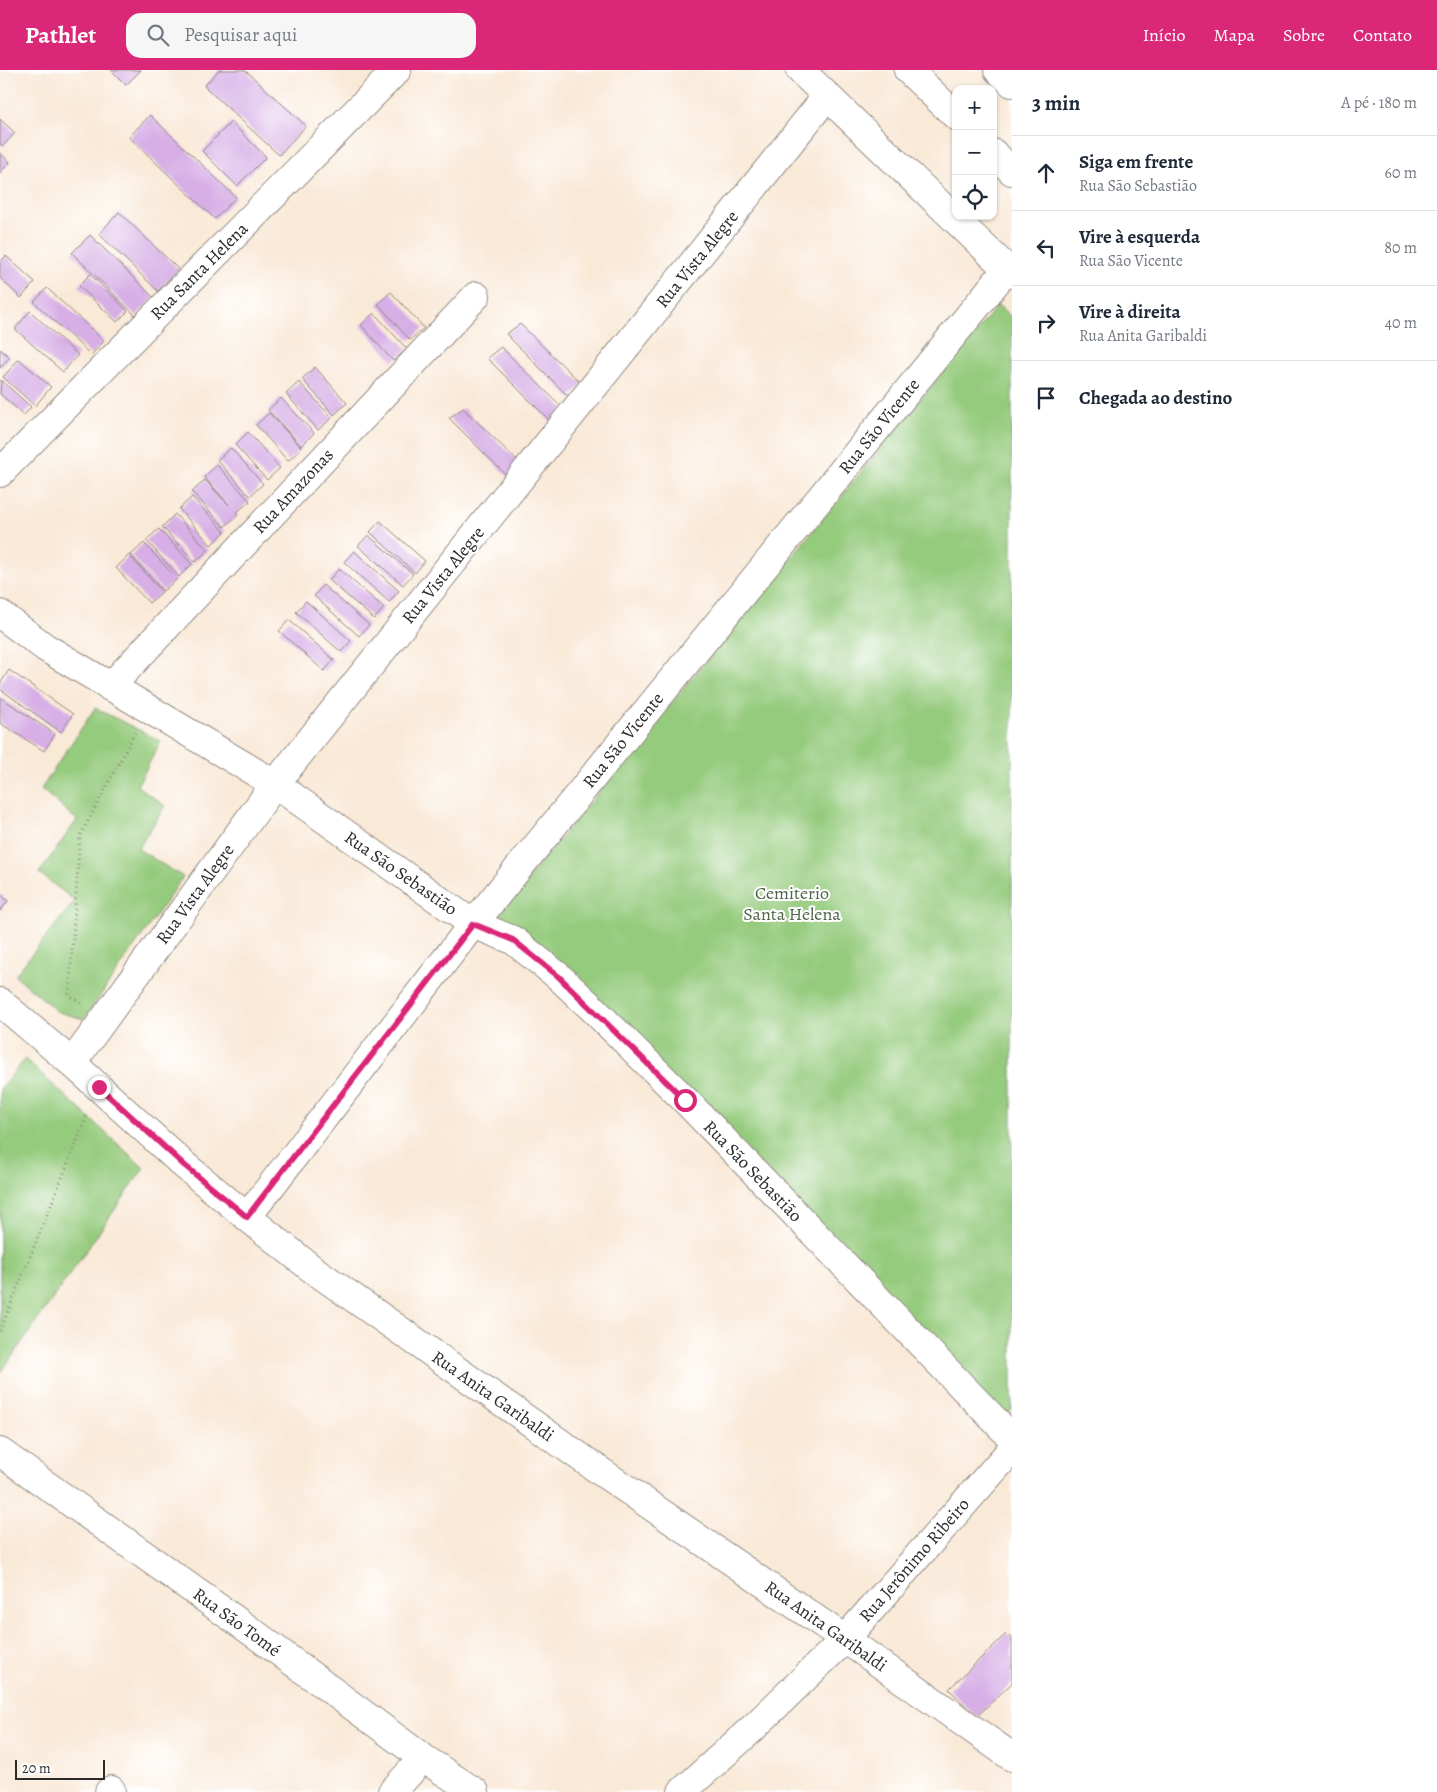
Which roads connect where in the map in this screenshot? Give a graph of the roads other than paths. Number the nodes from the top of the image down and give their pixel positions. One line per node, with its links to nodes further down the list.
1 (397, 70): 12 (street, Rua Santa Helena)
2 (800, 70): 6 (street)
3 (908, 70): 7 (street)
4 (998, 70): 5 (street)
5 (1012, 83)
6 (828, 96): 10 (street); 15 (street, Rua Vista Alegre)
7 (952, 112)
8 (997, 157): 9 (street)
9 (1012, 171)
10 (1009, 271): 16 (street, Rua São Vicente)
11 (476, 296): 14 (street, Rua Amazonas)
12 (0, 473)
13 (0, 614): 14 (street, Rua São Sebastião)
14 (110, 687): 15 (street, Rua São Sebastião)
15 (275, 784): 16 (street, Rua São Sebastião); 18 (street, Rua Vista Alegre)
16 (473, 924): 19 (street, Rua São Vicente); 20 (street, Rua São Sebastião)
17 (0, 1002): 18 (street, Rua Anita Garibaldi)
18 (72, 1063): 19 (street, Rua Anita Garibaldi)
19 (247, 1217): 23 (street, Rua Anita Garibaldi)
20 (1012, 1438)
21 (1012, 1449): 23 (street, Rua Jerônimo Ribeiro)
22 (0, 1452): 25 (street, Rua São Tomé)
23 (845, 1639): 24 (street, Rua Anita Garibaldi); 28 (street, Rua Jerônimo Ribeiro)
24 (1012, 1757)
25 (423, 1758): 26 (street); 27 (street, Rua São Tomé)
26 (392, 1792)
27 (475, 1792)
28 (682, 1792)

